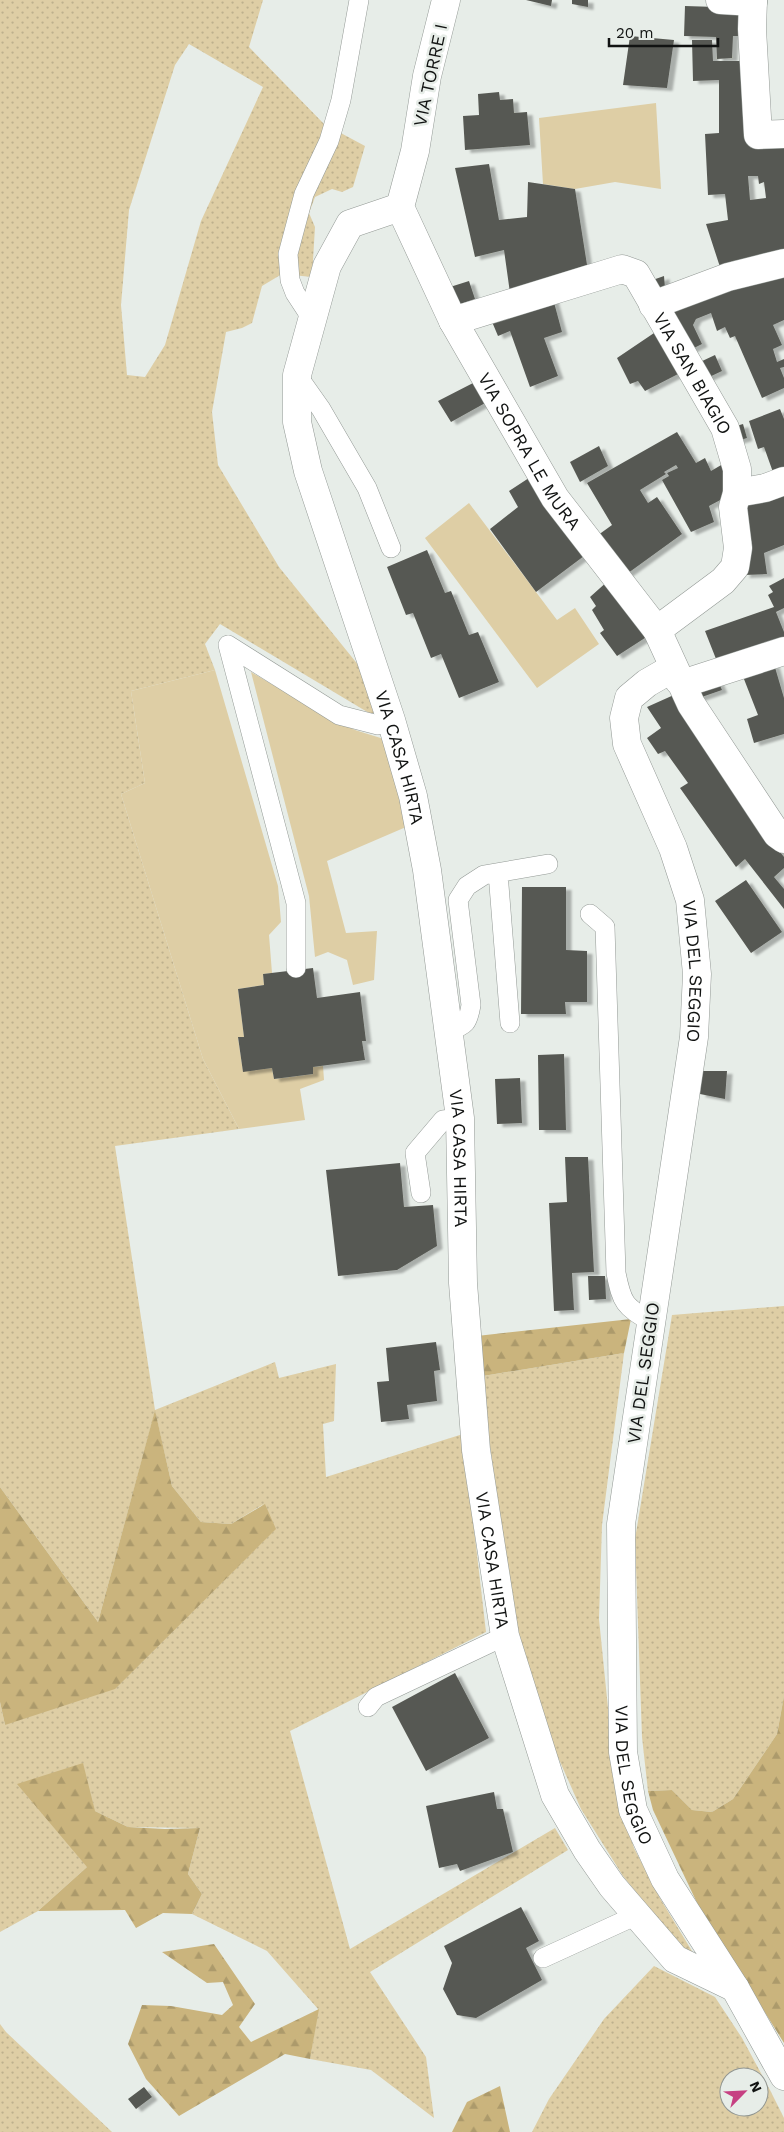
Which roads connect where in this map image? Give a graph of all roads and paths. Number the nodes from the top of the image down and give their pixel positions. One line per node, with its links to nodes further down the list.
1 (359, 0): 9 (lane)
2 (446, 0): 6 (street, VIA TORRE I)
3 (720, 0): 4 (street)
4 (753, 1): 5 (street)
5 (784, 134)
6 (400, 207): 9 (street, VIA CASA HIRTA); 10 (street, VIA SOPRA LE MURA)
7 (784, 262): 8 (street)
8 (653, 304): 10 (street, VIA SAN BIAGIO); 13 (street, VIA SAN BIAGIO)
9 (312, 319): 11 (street, VIA CASA HIRTA)
10 (453, 320): 15 (street, VIA SOPRA LE MURA)
11 (297, 375): 14 (lane); 18 (street, VIA CASA HIRTA)
12 (784, 481): 13 (street)
13 (737, 493): 15 (street, VIA SAN BIAGIO)
14 (391, 548)
15 (657, 630): 17 (street, VIA SOPRA LE MURA)
16 (784, 650): 17 (street, VIA DEL SEGGIO)
17 (676, 675): 19 (street, VIA SOPRA LE MURA); 28 (street, VIA DEL SEGGIO)
18 (391, 720): 23 (lane); 25 (street, VIA CASA HIRTA)
19 (784, 838)
20 (548, 864): 21 (lane)
21 (498, 873): 24 (lane); 25 (lane)
22 (590, 914): 28 (lane)
23 (296, 968)
24 (510, 1023)
25 (449, 1032): 26 (street, VIA CASA HIRTA)
26 (460, 1118): 27 (lane); 29 (street, VIA CASA HIRTA)
27 (421, 1193)
28 (651, 1322): 33 (street, VIA DEL SEGGIO)
29 (505, 1636): 30 (lane); 31 (street, VIA CASA HIRTA)
30 (368, 1707)
31 (637, 1915): 32 (lane); 33 (street, VIA CASA HIRTA)
32 (543, 1958)
33 (735, 1988): 34 (street, VIA DEL SEGGIO)
34 (784, 2076)

